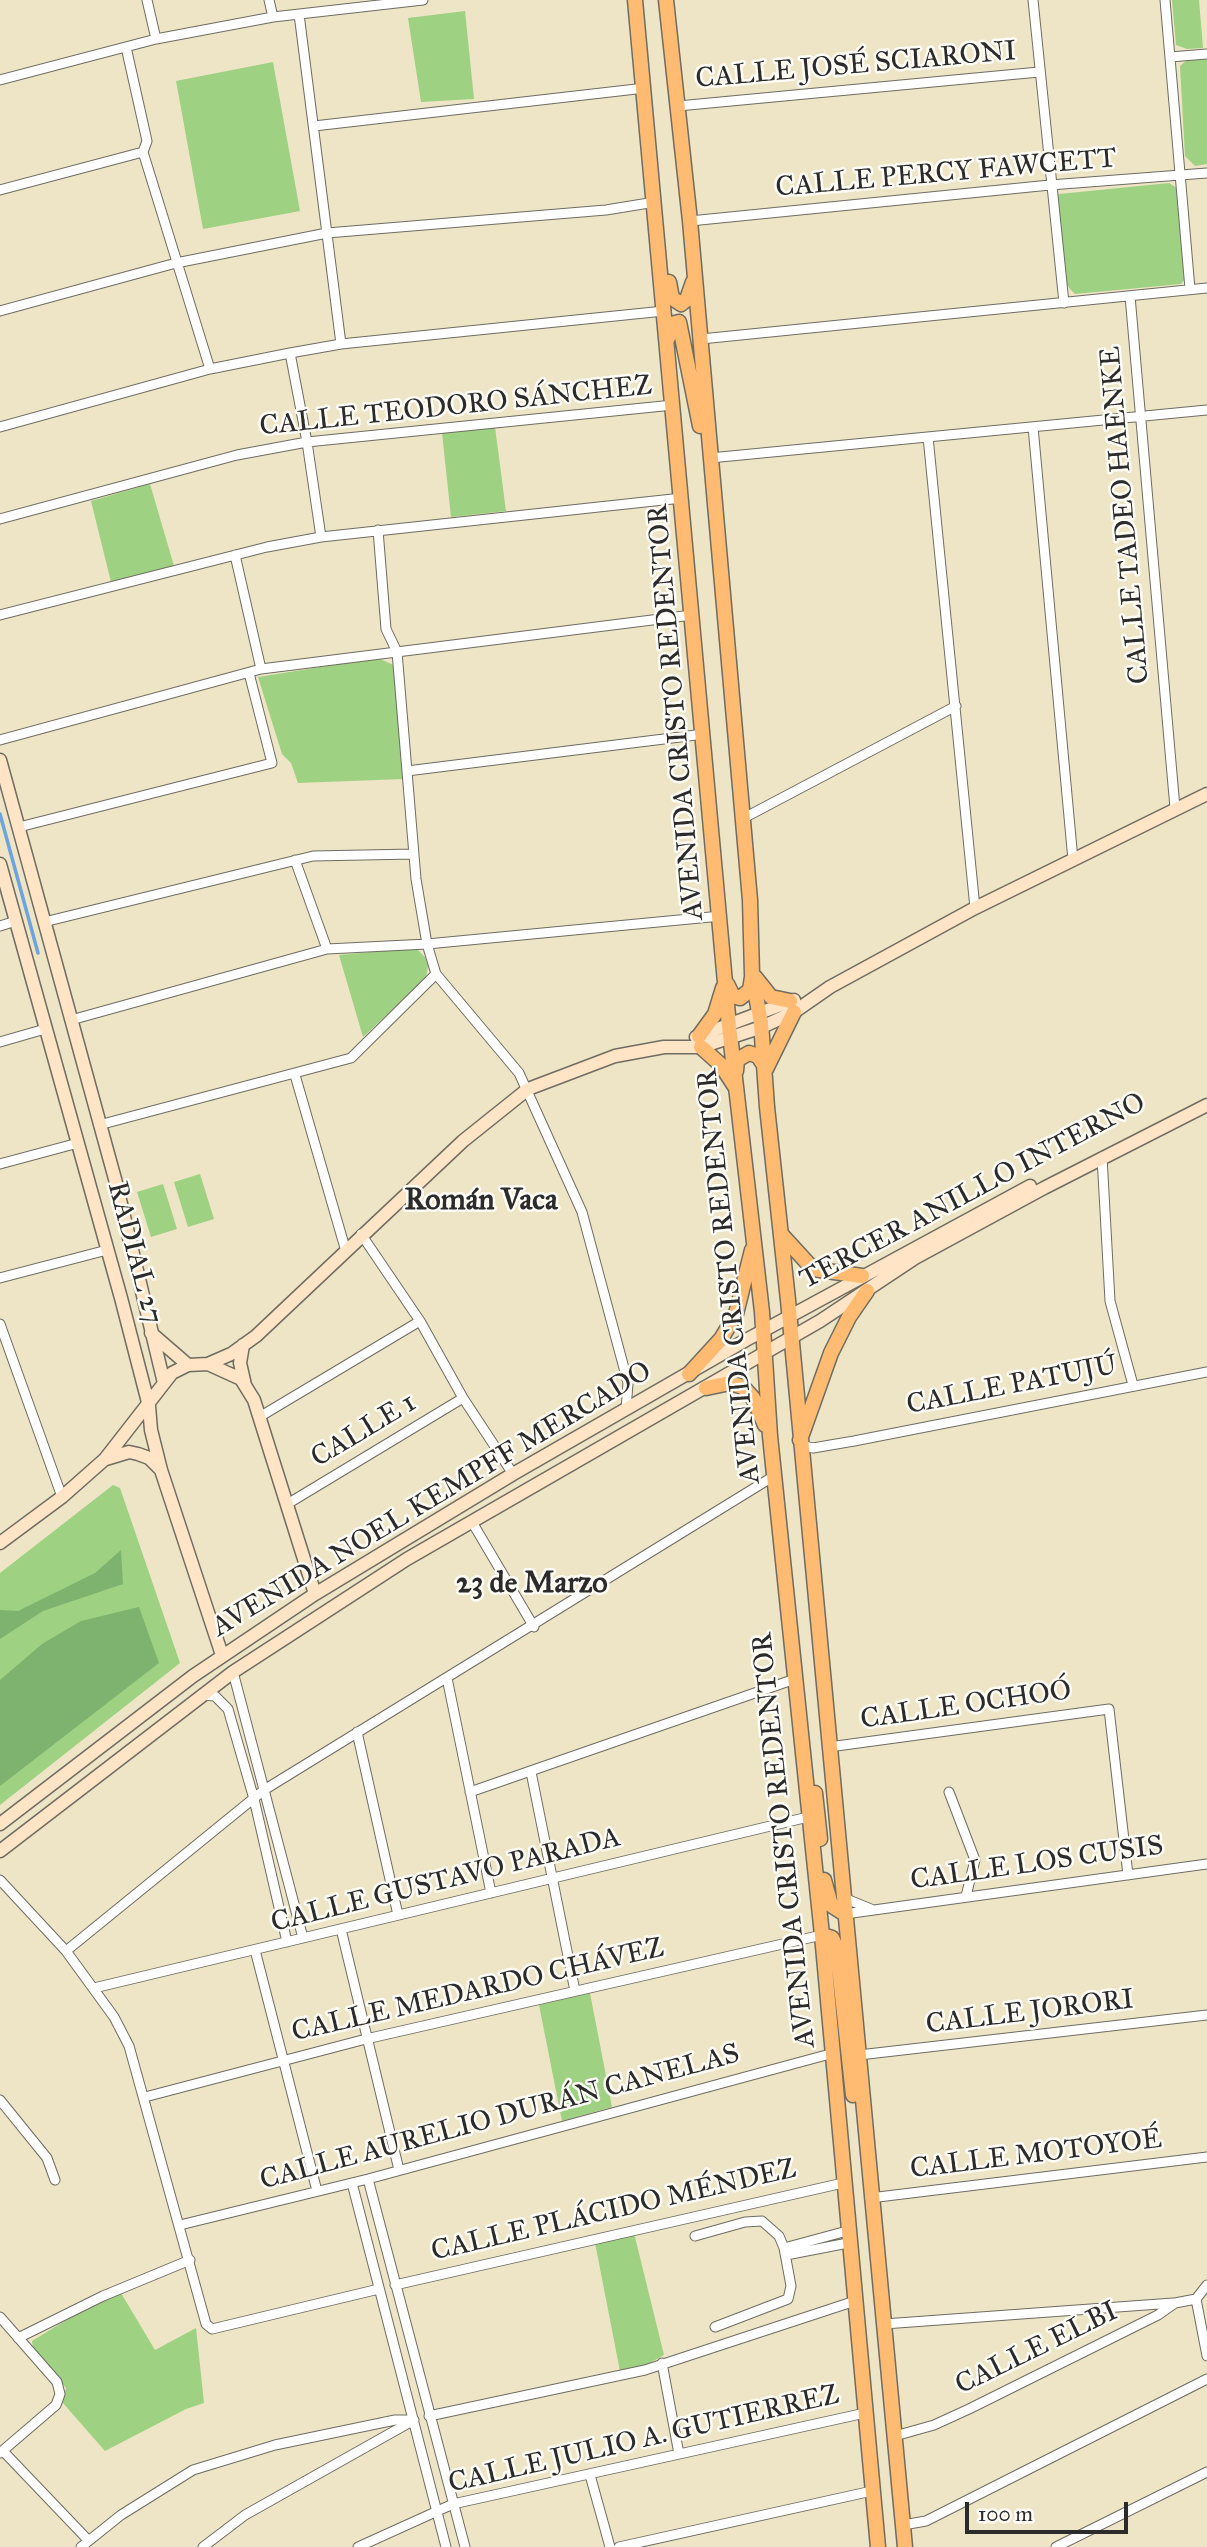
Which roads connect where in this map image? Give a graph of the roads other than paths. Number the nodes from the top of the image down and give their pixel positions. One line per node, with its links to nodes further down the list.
1 (147, 0): 10 (street)
2 (269, 0): 9 (street)
3 (423, 0): 8 (street)
4 (635, 0): 16 (main road, AVENIDA CRISTO REDENTOR)
5 (666, 0): 17 (main road, AVENIDA CRISTO REDENTOR)
6 (1033, 0): 14 (street)
7 (1165, 0): 13 (street)
8 (299, 14): 9 (street); 18 (street)
9 (273, 17): 10 (street)
10 (156, 39): 11 (street)
11 (126, 47): 15 (street); 19 (street)
12 (1207, 54): 13 (street)
13 (1170, 57): 21 (street)
14 (1040, 72): 17 (street, CALLE JOSÉ SCIARONI); 23 (street)
15 (0, 80)
16 (645, 88): 18 (street); 22 (main road, AVENIDA CRISTO REDENTOR)
17 (678, 106): 26 (main road, AVENIDA CRISTO REDENTOR)
18 (314, 126): 27 (street)
19 (144, 152): 24 (street); 28 (street)
20 (1207, 173): 21 (street, CALLE PERCY FAWCETT)
21 (1180, 176): 23 (street, CALLE PERCY FAWCETT); 31 (street)
22 (653, 185): 25 (main road, AVENIDA CRISTO REDENTOR); 29 (main road)
23 (1050, 185): 26 (street, CALLE PERCY FAWCETT); 33 (street)
24 (0, 190)
25 (655, 202): 27 (street); 35 (main road, AVENIDA CRISTO REDENTOR)
26 (690, 221): 29 (main road, AVENIDA CRISTO REDENTOR)
27 (327, 233): 28 (street); 37 (street)
28 (176, 263): 34 (street); 40 (street)
29 (695, 273): 36 (main road, AVENIDA CRISTO REDENTOR)
30 (1207, 288): 31 (street)
31 (1190, 289): 32 (street)
32 (1130, 296): 33 (street); 43 (street, CALLE TADEO HAENKE)
33 (1064, 303): 36 (street)
34 (0, 311)
35 (664, 311): 37 (street); 38 (main road, AVENIDA CRISTO REDENTOR)
36 (701, 339): 48 (main road, AVENIDA CRISTO REDENTOR)
37 (341, 344): 39 (street)
38 (668, 349): 41 (main road, AVENIDA CRISTO REDENTOR); 48 (main road)
39 (290, 353): 40 (street); 47 (street)
40 (210, 369): 44 (street)
41 (673, 405): 47 (street, CALLE TEODORO SÁNCHEZ); 49 (main road, AVENIDA CRISTO REDENTOR)
42 (1207, 410): 43 (street)
43 (1140, 416): 45 (street); 65 (street, CALLE TADEO HAENKE)
44 (0, 427)
45 (1033, 427): 46 (street); 70 (street)
46 (928, 437): 48 (street); 59 (street)
47 (307, 442): 50 (street, CALLE TEODORO SÁNCHEZ); 52 (street)
48 (709, 451): 66 (main road, AVENIDA CRISTO REDENTOR)
49 (682, 498): 51 (street); 55 (main road, AVENIDA CRISTO REDENTOR)
50 (0, 519)
51 (378, 530): 52 (street); 56 (street)
52 (321, 537): 53 (street)
53 (235, 555): 54 (street); 57 (street)
54 (0, 615)
55 (692, 615): 56 (street); 60 (main road, AVENIDA CRISTO REDENTOR)
56 (397, 652): 57 (street); 63 (street)
57 (261, 669): 58 (street)
58 (249, 673): 61 (street); 67 (street)
59 (956, 706): 66 (street); 72 (street)
60 (704, 734): 63 (street); 73 (main road, AVENIDA CRISTO REDENTOR)
61 (0, 740)
62 (0, 760): 67 (street, RADIAL 27)
63 (408, 771): 68 (street)
64 (1207, 794): 65 (street)
65 (1175, 808): 70 (street)
66 (742, 819): 80 (main road, AVENIDA CRISTO REDENTOR)
67 (19, 827): 75 (street, RADIAL 27)
68 (414, 854): 69 (street); 77 (street)
69 (295, 860): 75 (street); 78 (street)
70 (1073, 860): 72 (street)
71 (0, 864): 74 (street, RADIAL 27)
72 (975, 908): 82 (street)
73 (721, 916): 77 (street); 81 (main road, AVENIDA CRISTO REDENTOR)
74 (16, 921): 76 (street); 85 (street, RADIAL 27)
75 (44, 922): 83 (street, RADIAL 27)
76 (0, 926)
77 (427, 944): 78 (street); 79 (street)
78 (327, 949): 83 (street)
79 (436, 974): 91 (street); 92 (street)
80 (752, 974): 81 (main road); 82 (main road); 84 (main road, AVENIDA CRISTO REDENTOR)
81 (725, 980): 86 (main road, AVENIDA CRISTO REDENTOR); 87 (main road)
82 (792, 1007): 84 (street); 89 (main road)
83 (71, 1020): 96 (street, RADIAL 27)
84 (761, 1020): 86 (street); 89 (main road, AVENIDA CRISTO REDENTOR)
85 (45, 1029): 88 (street); 97 (street, RADIAL 27)
86 (730, 1032): 87 (street); 90 (main road, AVENIDA CRISTO REDENTOR)
87 (700, 1041): 92 (street); 93 (main road)
88 (0, 1042)
89 (765, 1068): 90 (main road); 103 (main road, AVENIDA CRISTO REDENTOR)
90 (736, 1074): 93 (main road, AVENIDA CRISTO REDENTOR)
91 (295, 1075): 96 (street); 105 (street)
92 (528, 1089): 102 (street); 124 (street)
93 (737, 1090): 104 (main road, AVENIDA CRISTO REDENTOR)
94 (1207, 1098): 107 (street, TERCER ANILLO INTERNO)
95 (1207, 1105): 98 (street, TERCER ANILLO INTERNO)
96 (101, 1130): 97 (street); 100 (street, RADIAL 27)
97 (78, 1143): 99 (street); 101 (street, RADIAL 27)
98 (1102, 1157): 109 (street, TERCER ANILLO INTERNO); 125 (street)
99 (0, 1164)
100 (111, 1168): 101 (street); 114 (street, RADIAL 27)
101 (86, 1171): 106 (street, RADIAL 27)
102 (361, 1234): 105 (street); 112 (street)
103 (781, 1234): 107 (main road); 111 (main road, AVENIDA CRISTO REDENTOR)
104 (754, 1238): 115 (main road, AVENIDA CRISTO REDENTOR); 122 (main road)
105 (345, 1248): 117 (street)
106 (107, 1250): 108 (street); 110 (street, RADIAL 27)
107 (862, 1276): 111 (street, TERCER ANILLO INTERNO)
108 (0, 1278)
109 (867, 1291): 116 (street, TERCER ANILLO INTERNO); 134 (main road)
110 (125, 1312): 114 (street); 130 (street, RADIAL 27)
111 (789, 1317): 115 (street, TERCER ANILLO INTERNO); 116 (main road, AVENIDA CRISTO REDENTOR)
112 (420, 1321): 129 (street); 132 (street)
113 (0, 1324): 141 (street)
114 (149, 1331): 120 (street); 123 (street, RADIAL 27)
115 (764, 1331): 118 (main road, AVENIDA CRISTO REDENTOR); 122 (street, AVENIDA NOEL KEMPFF MERCADO)
116 (791, 1337): 118 (street, TERCER ANILLO INTERNO); 134 (main road, AVENIDA CRISTO REDENTOR)
117 (243, 1345): 119 (street); 126 (street)
118 (765, 1352): 127 (street, AVENIDA NOEL KEMPFF MERCADO); 133 (main road, AVENIDA CRISTO REDENTOR)
119 (208, 1364): 120 (street); 126 (street)
120 (188, 1365): 123 (street)
121 (1207, 1373): 125 (street, CALLE PATUJÚ)
122 (689, 1374): 128 (street, AVENIDA NOEL KEMPFF MERCADO)
123 (164, 1383): 130 (street)
124 (628, 1383): 128 (street); 131 (street)
125 (1133, 1385): 135 (street, CALLE PATUJÚ)
126 (246, 1386): 132 (street)
127 (706, 1388): 133 (main road); 143 (street, AVENIDA NOEL KEMPFF MERCADO)
128 (652, 1397): 131 (street, AVENIDA NOEL KEMPFF MERCADO)
129 (463, 1398): 139 (street); 142 (street, CALLE 1)
130 (149, 1406): 136 (street); 138 (street, RADIAL 27)
131 (626, 1411): 139 (street, AVENIDA NOEL KEMPFF MERCADO)
132 (261, 1416): 142 (street)
133 (770, 1436): 140 (main road, AVENIDA CRISTO REDENTOR)
134 (799, 1443): 135 (street, CALLE PATUJÚ); 137 (main road, AVENIDA CRISTO REDENTOR)
135 (826, 1446): 137 (street)
136 (105, 1460): 138 (street); 141 (street)
137 (802, 1468): 155 (main road, AVENIDA CRISTO REDENTOR)
138 (161, 1470): 149 (street, RADIAL 27)
139 (513, 1474): 145 (street, AVENIDA NOEL KEMPFF MERCADO)
140 (774, 1476): 148 (street); 152 (main road, AVENIDA CRISTO REDENTOR)
141 (62, 1497): 144 (street)
142 (289, 1503): 147 (street)
143 (472, 1522): 146 (street, AVENIDA NOEL KEMPFF MERCADO); 148 (street)
144 (0, 1543)
145 (357, 1568): 146 (street); 147 (street, AVENIDA NOEL KEMPFF MERCADO)
146 (368, 1585): 150 (street, AVENIDA NOEL KEMPFF MERCADO)
147 (315, 1594): 149 (street, AVENIDA NOEL KEMPFF MERCADO)
148 (534, 1626): 151 (street)
149 (222, 1655): 160 (street, AVENIDA NOEL KEMPFF MERCADO)
150 (233, 1672): 153 (street, AVENIDA NOEL KEMPFF MERCADO); 157 (street)
151 (447, 1678): 154 (street); 158 (street)
152 (795, 1679): 156 (street); 163 (main road, AVENIDA CRISTO REDENTOR); 174 (main road)
153 (201, 1695): 161 (street); 162 (street, AVENIDA NOEL KEMPFF MERCADO)
154 (357, 1732): 157 (street); 175 (street)
155 (830, 1747): 167 (street, CALLE OCHOÓ); 172 (main road, AVENIDA CRISTO REDENTOR)
156 (531, 1772): 158 (street); 168 (street)
157 (264, 1790): 161 (street); 178 (street)
158 (470, 1792): 170 (street)
159 (949, 1793): 171 (street)
160 (39, 1794): 162 (street); 164 (street, AVENIDA NOEL KEMPFF MERCADO)
161 (254, 1799): 179 (street); 181 (street)
162 (53, 1810): 165 (street, AVENIDA NOEL KEMPFF MERCADO)
163 (808, 1817): 168 (street, CALLE GUSTAVO PARADA); 177 (main road, AVENIDA CRISTO REDENTOR)
164 (0, 1824)
165 (0, 1851)
166 (1207, 1864): 167 (street, CALLE LOS CUSIS)
167 (1128, 1875): 171 (street, CALLE LOS CUSIS)
168 (552, 1878): 170 (street, CALLE GUSTAVO PARADA); 183 (street)
169 (0, 1880): 181 (street)
170 (491, 1893): 175 (street, CALLE GUSTAVO PARADA)
171 (966, 1896): 173 (street, CALLE LOS CUSIS)
172 (844, 1898): 173 (street, CALLE LOS CUSIS); 174 (main road, AVENIDA CRISTO REDENTOR)
173 (873, 1910): 174 (street, CALLE LOS CUSIS)
174 (845, 1914): 187 (main road, AVENIDA CRISTO REDENTOR)
175 (398, 1915): 176 (street, CALLE GUSTAVO PARADA)
176 (341, 1929): 178 (street, CALLE GUSTAVO PARADA); 185 (street)
177 (822, 1935): 183 (street, CALLE MEDARDO CHÁVEZ); 186 (main road, AVENIDA CRISTO REDENTOR); 191 (main road)
178 (303, 1938): 179 (street, CALLE GUSTAVO PARADA)
179 (287, 1942): 180 (street, CALLE GUSTAVO PARADA)
180 (255, 1950): 182 (street, CALLE GUSTAVO PARADA); 188 (street)
181 (66, 1951): 182 (street)
182 (94, 1988): 189 (street)
183 (575, 1991): 185 (street, CALLE MEDARDO CHÁVEZ)
184 (1207, 2015): 187 (street, CALLE JORORI)
185 (366, 2039): 188 (street, CALLE MEDARDO CHÁVEZ); 193 (street)
186 (830, 2053): 193 (street, CALLE AURELIO DURÁN CANELAS); 197 (main road, AVENIDA CRISTO REDENTOR)
187 (859, 2056): 191 (main road, AVENIDA CRISTO REDENTOR)
188 (284, 2060): 189 (street, CALLE MEDARDO CHÁVEZ); 198 (street)
189 (145, 2097): 200 (street)
190 (0, 2100): 195 (street)
191 (865, 2137): 199 (main road, AVENIDA CRISTO REDENTOR)
192 (1207, 2157): 199 (street, CALLE MOTOYOÉ)
193 (399, 2170): 194 (street, CALLE AURELIO DURÁN CANELAS)
194 (368, 2179): 196 (street, CALLE AURELIO DURÁN CANELAS); 201 (street)
195 (55, 2180)
196 (352, 2183): 198 (street, CALLE AURELIO DURÁN CANELAS); 202 (street)
197 (843, 2183): 204 (main road, AVENIDA CRISTO REDENTOR); 207 (street, CALLE PLÁCIDO MÉNDEZ)
198 (317, 2191): 200 (street, CALLE AURELIO DURÁN CANELAS)
199 (870, 2198): 214 (main road, AVENIDA CRISTO REDENTOR)
200 (180, 2225): 206 (street)
201 (380, 2225): 202 (street); 207 (street)
202 (364, 2229): 209 (street)
203 (695, 2236): 205 (street)
204 (848, 2237): 205 (street); 211 (main road, AVENIDA CRISTO REDENTOR)
205 (785, 2252): 215 (street)
206 (190, 2260): 209 (street); 216 (street)
207 (395, 2285): 221 (street)
208 (1207, 2285): 210 (street)
209 (379, 2289): 222 (street)
210 (1196, 2299): 212 (street, CALLE ELBI); 217 (street)
211 (855, 2301): 218 (street); 220 (main road, AVENIDA CRISTO REDENTOR)
212 (1175, 2303): 214 (street); 223 (street, CALLE ELBI)
213 (0, 2318): 216 (street)
214 (884, 2324): 223 (main road, AVENIDA CRISTO REDENTOR)
215 (715, 2327)
216 (18, 2338): 224 (street)
217 (1207, 2356)
218 (662, 2363): 221 (street); 225 (street)
219 (1207, 2379): 231 (street)
220 (865, 2413): 225 (street, CALLE JULIO A. GUTIERREZ); 228 (main road, AVENIDA CRISTO REDENTOR)
221 (429, 2416): 229 (street)
222 (414, 2420): 230 (street); 232 (street); 233 (street)
223 (895, 2436): 231 (main road, AVENIDA CRISTO REDENTOR)
224 (2, 2452): 232 (street)
225 (679, 2454): 227 (street, CALLE JULIO A. GUTIERREZ)
226 (1207, 2472): 241 (street)
227 (590, 2475): 229 (street, CALLE JULIO A. GUTIERREZ); 237 (street)
228 (872, 2491): 238 (street); 239 (main road, AVENIDA CRISTO REDENTOR)
229 (453, 2504): 230 (street, CALLE JULIO A. GUTIERREZ); 236 (street)
230 (436, 2511): 234 (street, CALLE JULIO A. GUTIERREZ); 235 (street)
231 (903, 2525): 240 (main road, AVENIDA CRISTO REDENTOR)
232 (85, 2544)
233 (203, 2547)
234 (358, 2547)
235 (446, 2547)
236 (465, 2547)
237 (610, 2547)
238 (619, 2547)
239 (878, 2547)
240 (905, 2547)
241 (1056, 2547)

